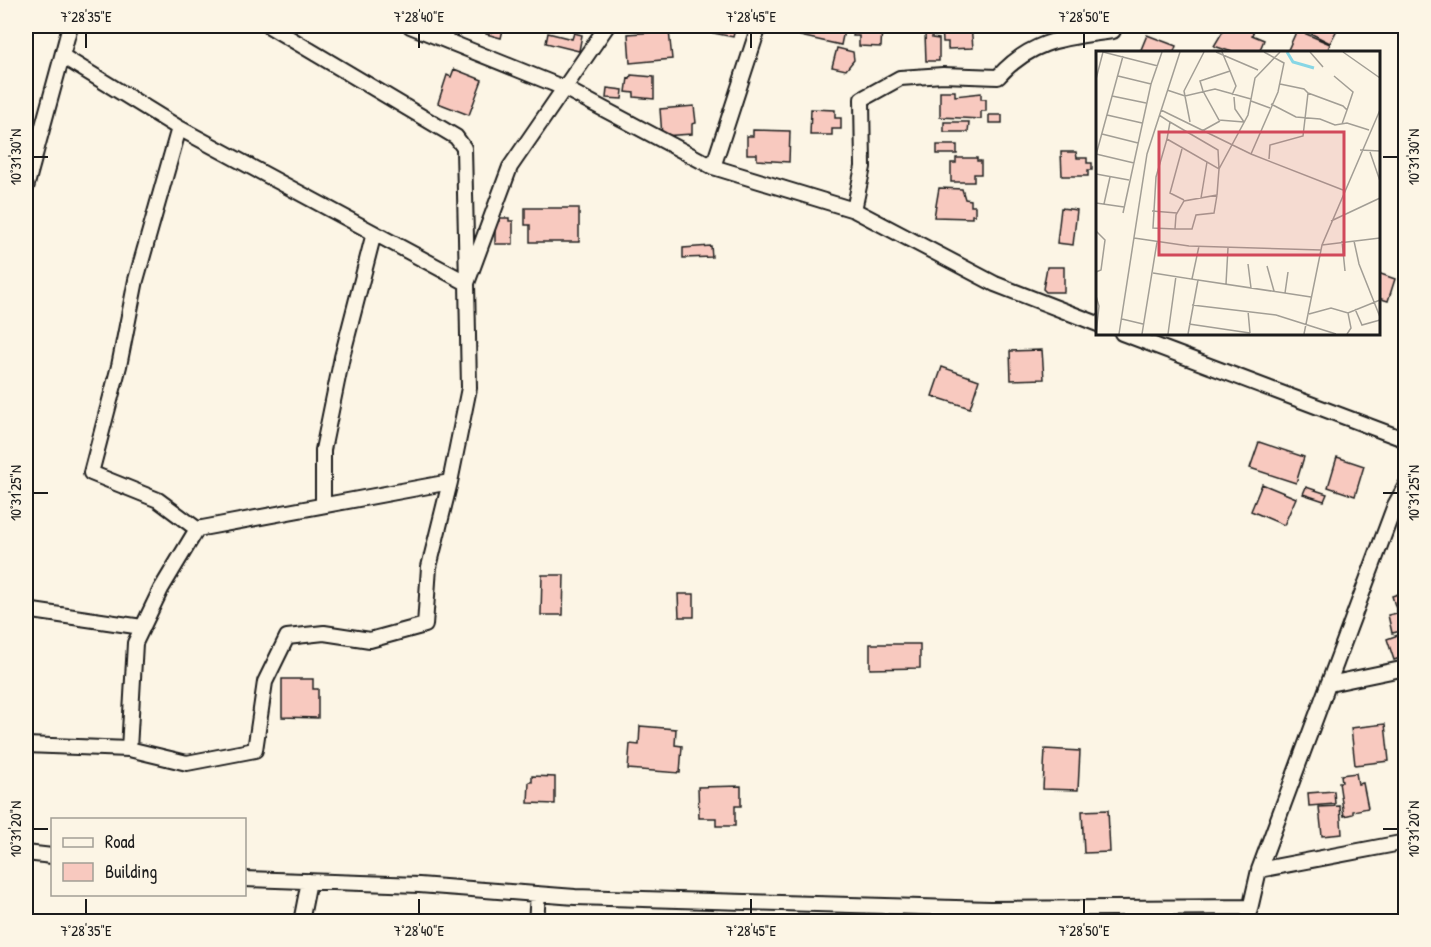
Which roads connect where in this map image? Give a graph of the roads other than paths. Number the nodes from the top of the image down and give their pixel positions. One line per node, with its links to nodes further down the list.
1 (70, 26): 9 (street)
2 (269, 26): 16 (street)
3 (410, 26): 8 (street)
4 (448, 26): 8 (street)
5 (607, 26): 10 (street)
6 (759, 26): 12 (street)
7 (1113, 26): 14 (street)
8 (446, 41): 10 (street)
9 (62, 56): 11 (street); 13 (street)
10 (564, 88): 12 (street); 16 (street)
11 (179, 128): 15 (street); 23 (street)
12 (713, 168): 14 (street)
13 (26, 188)
14 (854, 210): 17 (street)
15 (374, 232): 16 (street); 22 (street)
16 (467, 283): 20 (street)
17 (1096, 323)
18 (1125, 334): 19 (street)
19 (1406, 440)
20 (450, 483): 22 (street); 29 (street)
21 (1406, 485): 27 (street)
22 (323, 505): 23 (street)
23 (197, 529): 25 (street)
24 (26, 610): 25 (street)
25 (142, 627): 29 (street)
26 (1406, 668): 27 (street)
27 (1329, 684): 33 (street)
28 (26, 745): 29 (street)
29 (129, 749)
30 (1406, 842): 33 (street)
31 (26, 853): 32 (street)
32 (51, 856)
33 (1259, 870): 37 (street)
34 (246, 879): 35 (street)
35 (309, 881): 36 (street); 38 (street)
36 (538, 894): 37 (street); 39 (street)
37 (1251, 907): 40 (street)
38 (301, 921)
39 (536, 921)
40 (1247, 921)

